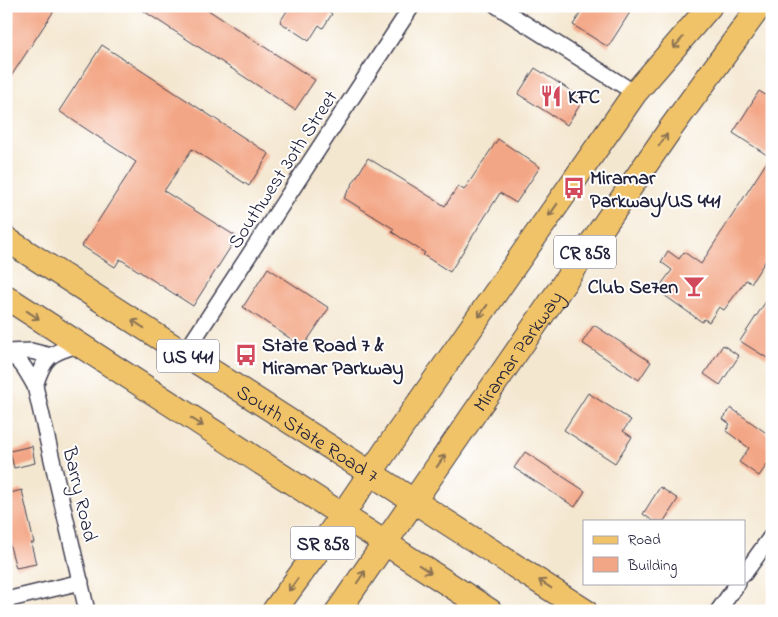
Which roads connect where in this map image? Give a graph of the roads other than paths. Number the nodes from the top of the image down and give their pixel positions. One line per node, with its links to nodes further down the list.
1 (412, 6): 10 (street, Southwest 30th Street)
2 (497, 6): 5 (street)
3 (710, 6): 5 (main road, CR 858, one-way to 5)
4 (760, 6): 14 (main road, Miramar Parkway / CR 858, one-way to 4)
5 (635, 93): 13 (main road, CR 858, one-way to 13)
6 (6, 238): 10 (main road, South State Road 7 / US 441, one-way to 6)
7 (6, 297): 8 (main road, US 441, one-way to 8)
8 (78, 345): 11 (street); 15 (main road, US 441, one-way to 15)
9 (6, 352): 11 (street); 12 (street, Barry Road)
10 (185, 354): 13 (main road, South State Road 7 / US 441)
11 (51, 356): 12 (street)
12 (35, 386): 19 (street, Barry Road)
13 (371, 473): 14 (main road, South State Road 7 / US 441); 15 (main road, SR 858)
14 (414, 501): 17 (main road, SR 858); 26 (main road, South State Road 7 / US 441, one-way to 14)
15 (342, 516): 17 (main road, US 441); 23 (main road, SR 858, one-way to 23)
16 (772, 535): 18 (street)
17 (384, 543): 24 (main road, SR 858, one-way to 17); 25 (main road, US 441, one-way to 25)
18 (746, 571)
19 (81, 582): 21 (street); 22 (street, Barry Road)
20 (737, 584): 27 (street)
21 (6, 600)
22 (88, 611)
23 (274, 611)
24 (338, 611)
25 (490, 611)
26 (586, 611)
27 (718, 611)

